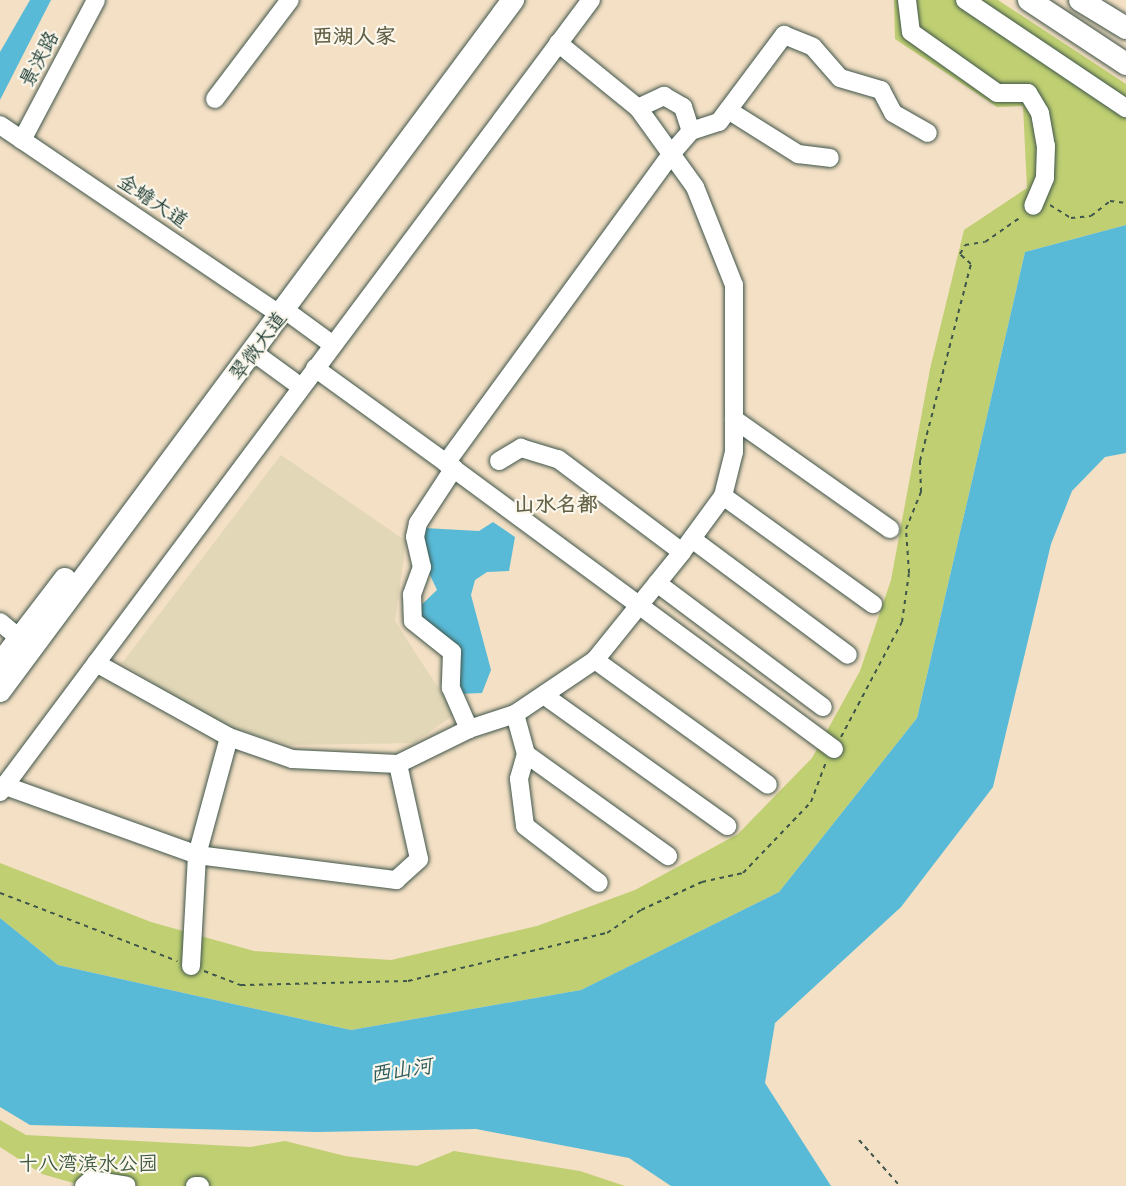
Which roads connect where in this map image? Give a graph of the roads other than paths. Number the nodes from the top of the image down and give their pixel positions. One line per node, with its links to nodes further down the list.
1 (96, 0): 20 (street, 景浃路)
2 (290, 0): 13 (street)
3 (496, 0): 24 (main road, 翠微大道)
4 (513, 0): 24 (main road, 翠微大道)
5 (591, 0): 11 (street)
6 (907, 0): 23 (street)
7 (965, 0): 15 (street)
8 (1029, 0): 12 (main road)
9 (1080, 0): 10 (main road)
10 (1126, 28)
11 (558, 43): 14 (street); 25 (street)
12 (1126, 64)
13 (215, 99)
14 (638, 108): 18 (street); 21 (street)
15 (1126, 108)
16 (728, 110): 18 (street); 19 (street); 22 (street)
17 (0, 125): 20 (street, 金蟾大道)
18 (691, 130): 21 (street)
19 (928, 133)
20 (22, 140): 24 (street, 金蟾大道)
21 (671, 154): 29 (street); 31 (street)
22 (830, 158)
23 (1033, 206)
24 (279, 311): 25 (street, 金蟾大道); 26 (main road, 翠微大道); 39 (main road, 翠微大道)
25 (333, 345): 27 (street)
26 (253, 352): 28 (street); 44 (main road, 翠微大道)
27 (315, 368): 28 (street); 31 (street)
28 (302, 387): 42 (street)
29 (734, 419): 32 (street); 33 (street)
30 (499, 461): 34 (street)
31 (450, 466): 37 (street); 48 (street)
32 (723, 496): 34 (street); 36 (street)
33 (890, 529)
34 (687, 545): 35 (street); 40 (street)
35 (657, 583): 37 (street); 46 (street)
36 (873, 604)
37 (639, 606): 41 (street); 50 (street)
38 (0, 622): 39 (street)
39 (19, 638): 43 (main road, 翠微大道)
40 (848, 655)
41 (595, 660): 45 (street); 53 (street)
42 (96, 663): 49 (street); 54 (street)
43 (0, 664)
44 (0, 691)
45 (545, 696): 47 (street); 55 (street)
46 (823, 707)
47 (515, 714): 48 (street); 51 (street)
48 (469, 729): 52 (street)
49 (229, 736): 52 (street); 56 (street)
50 (834, 749)
51 (526, 754): 57 (street); 58 (street)
52 (398, 764): 56 (street)
53 (768, 785)
54 (2, 788): 56 (street)
55 (727, 826)
56 (197, 855): 59 (street)
57 (668, 856)
58 (599, 883)
59 (190, 966)
60 (84, 1186): 61 (street)
61 (128, 1186)
62 (195, 1186): 63 (street)
63 (200, 1186)

